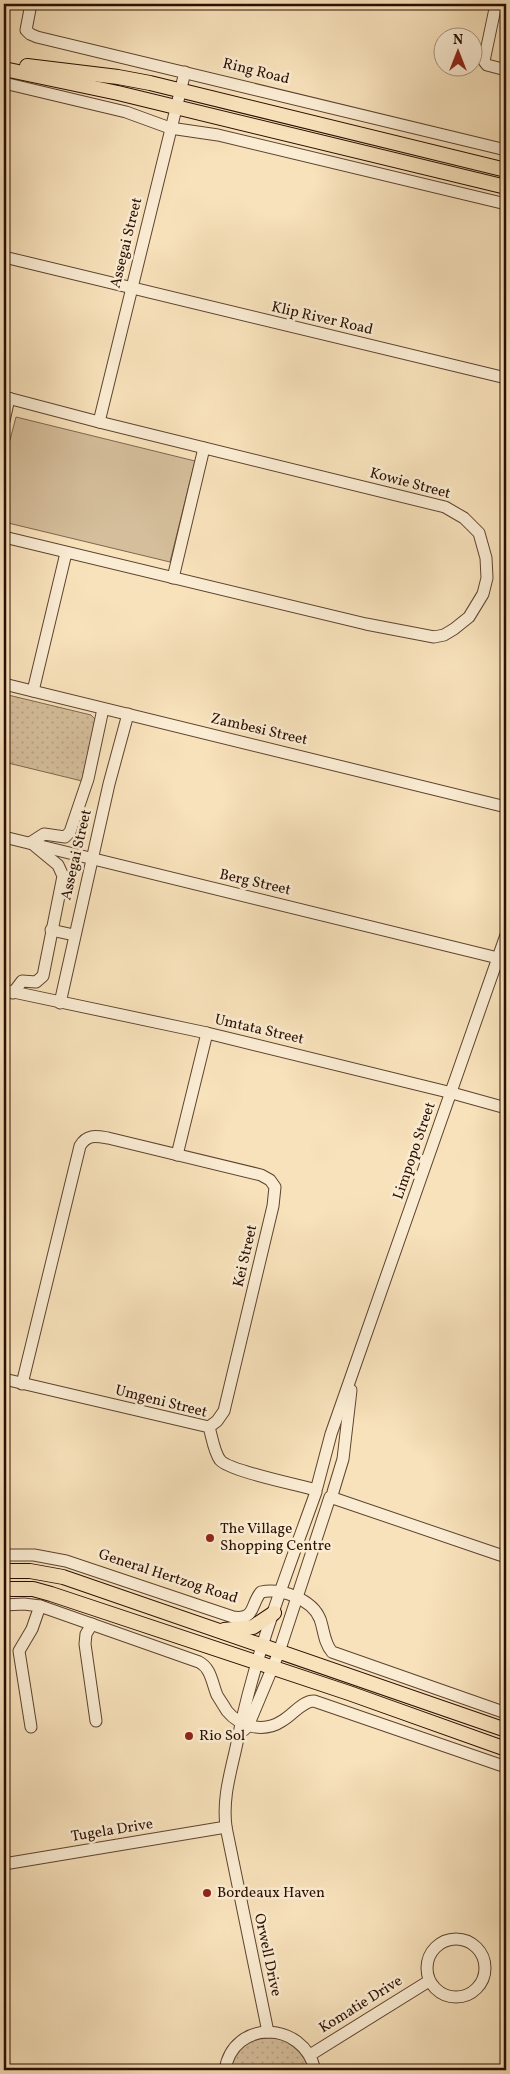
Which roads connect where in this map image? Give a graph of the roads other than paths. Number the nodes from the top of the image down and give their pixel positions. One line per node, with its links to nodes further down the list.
1 (31, 4): 6 (street, Ring Road)
2 (496, 4): 5 (street)
3 (4, 62): 8 (main road)
4 (4, 68): 9 (main road)
5 (506, 70)
6 (185, 72): 8 (street, Assegai Street); 11 (street, Ring Road)
7 (4, 83): 10 (street)
8 (180, 91): 9 (street, Assegai Street); 12 (main road)
9 (176, 107): 10 (street, Assegai Street); 13 (main road)
10 (170, 128): 14 (street); 16 (street, Assegai Street)
11 (506, 150)
12 (506, 170)
13 (506, 188)
14 (506, 204)
15 (4, 258): 16 (street, Klip River Road)
16 (131, 288): 17 (street, Klip River Road); 20 (street, Assegai Street)
17 (506, 378)
18 (7, 397): 19 (street); 20 (street, Kowie Street)
19 (4, 421)
20 (99, 422): 21 (street, Kowie Street)
21 (204, 448): 24 (street); 24 (street, Kowie Street)
22 (4, 537): 23 (street, Kowie Street)
23 (66, 553): 24 (street, Kowie Street); 26 (street)
24 (173, 578)
25 (4, 684): 26 (street, Zambesi Street)
26 (33, 691): 27 (street, Zambesi Street)
27 (103, 709): 28 (street, Zambesi Street); 29 (street, Assegai Street)
28 (128, 714): 30 (street, Assegai Street); 31 (street, Zambesi Street)
29 (88, 779): 30 (street); 33 (street, Assegai Street)
30 (109, 784): 34 (street, Assegai Street)
31 (506, 806)
32 (4, 837): 33 (street, Berg Street)
33 (32, 844): 34 (street, Berg Street); 35 (street, Assegai Street)
34 (92, 858): 36 (street, Assegai Street); 38 (street, Berg Street)
35 (51, 930): 36 (street); 39 (street, Assegai Street)
36 (74, 935): 40 (street, Assegai Street)
37 (506, 935): 38 (street, Limpopo Street)
38 (498, 958): 42 (street, Limpopo Street)
39 (9, 991): 40 (street, Umtata Street)
40 (60, 1003): 41 (street, Umtata Street)
41 (207, 1033): 42 (street, Umtata Street); 44 (street)
42 (452, 1093): 43 (street, Umtata Street); 45 (street, Limpopo Street)
43 (506, 1108)
44 (177, 1155): 47 (street, Kei Street); 48 (street, Kei Street)
45 (352, 1376): 49 (street, Limpopo Street); 50 (street, Limpopo Street)
46 (4, 1379): 47 (street, Umgeni Street)
47 (22, 1384): 48 (street, Umgeni Street)
48 (209, 1427): 49 (street, Umgeni Street)
49 (317, 1490): 50 (street); 55 (street, Limpopo Street)
50 (332, 1494): 52 (street); 56 (street, Limpopo Street)
51 (4, 1555): 55 (street, General Hertzog Road)
52 (506, 1557)
53 (4, 1572): 61 (main road)
54 (4, 1590): 64 (main road)
55 (280, 1592): 56 (street); 59 (street, Limpopo Street)
56 (298, 1598): 63 (street, Limpopo Street); 66 (street)
57 (4, 1606): 58 (street)
58 (40, 1606): 60 (street); 69 (street)
59 (274, 1613): 61 (main road); 62 (street, Limpopo Street)
60 (92, 1624): 67 (street); 68 (street)
61 (218, 1631): 62 (main road)
62 (262, 1647): 63 (main road); 64 (street, Limpopo Street)
63 (279, 1652): 65 (street, Limpopo Street); 70 (main road)
64 (256, 1663): 65 (main road); 68 (street, Orwell Drive)
65 (273, 1669): 68 (street, Orwell Drive); 71 (main road)
66 (506, 1714)
67 (96, 1720)
68 (244, 1725): 72 (street); 73 (street, Orwell Drive)
69 (31, 1727)
70 (506, 1730)
71 (506, 1749)
72 (506, 1767)
73 (226, 1827): 74 (street, Tugela Drive); 76 (street, Orwell Drive)
74 (4, 1864)
75 (429, 1981): 75 (street); 77 (street, Komatie Drive)
76 (268, 2032): 77 (street); 78 (street)
77 (310, 2055): 79 (street)
78 (224, 2070)
79 (315, 2070)

